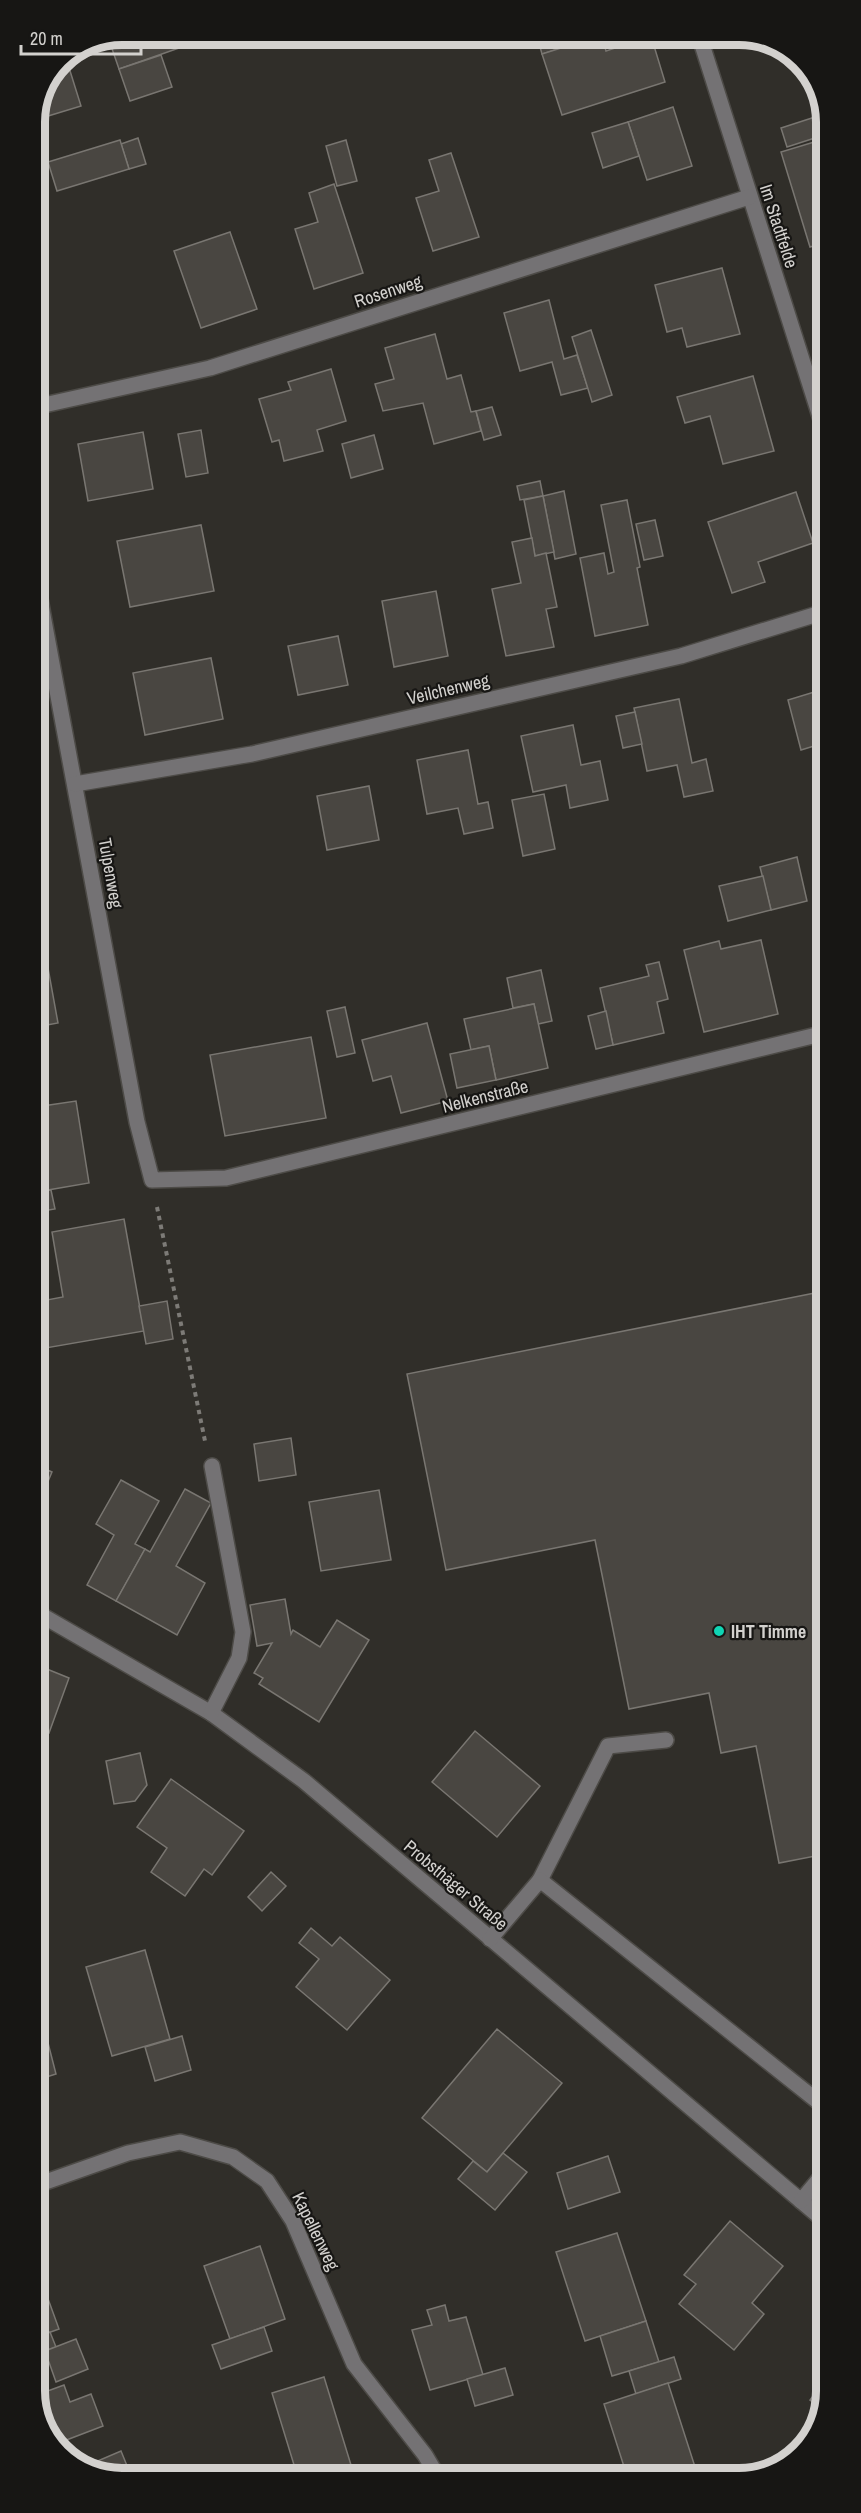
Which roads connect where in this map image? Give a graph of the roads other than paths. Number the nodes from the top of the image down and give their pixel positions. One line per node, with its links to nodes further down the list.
1 (702, 45): 2 (street, Im Stadtfelde)
2 (749, 197): 3 (street, Im Stadtfelde); 4 (street, Rosenweg)
3 (816, 404)
4 (45, 405)
5 (816, 614): 7 (street, Veilchenweg)
6 (45, 625): 7 (street, Tulpenweg)
7 (75, 784): 9 (street, Tulpenweg)
8 (816, 1035): 9 (street, Nelkenstraße)
9 (152, 1180)
10 (212, 1466): 12 (street)
11 (45, 1617): 12 (street, Probsthäger Straße)
12 (211, 1713): 15 (street, Probsthäger Straße)
13 (666, 1740): 14 (street)
14 (540, 1880): 15 (street); 16 (street)
15 (490, 1938): 19 (street, Probsthäger Straße)
16 (816, 2101)
17 (45, 2182): 21 (street, Kapellenweg)
18 (816, 2183): 19 (street)
19 (801, 2201): 20 (street, Probsthäger Straße)
20 (816, 2214)
21 (432, 2468)

